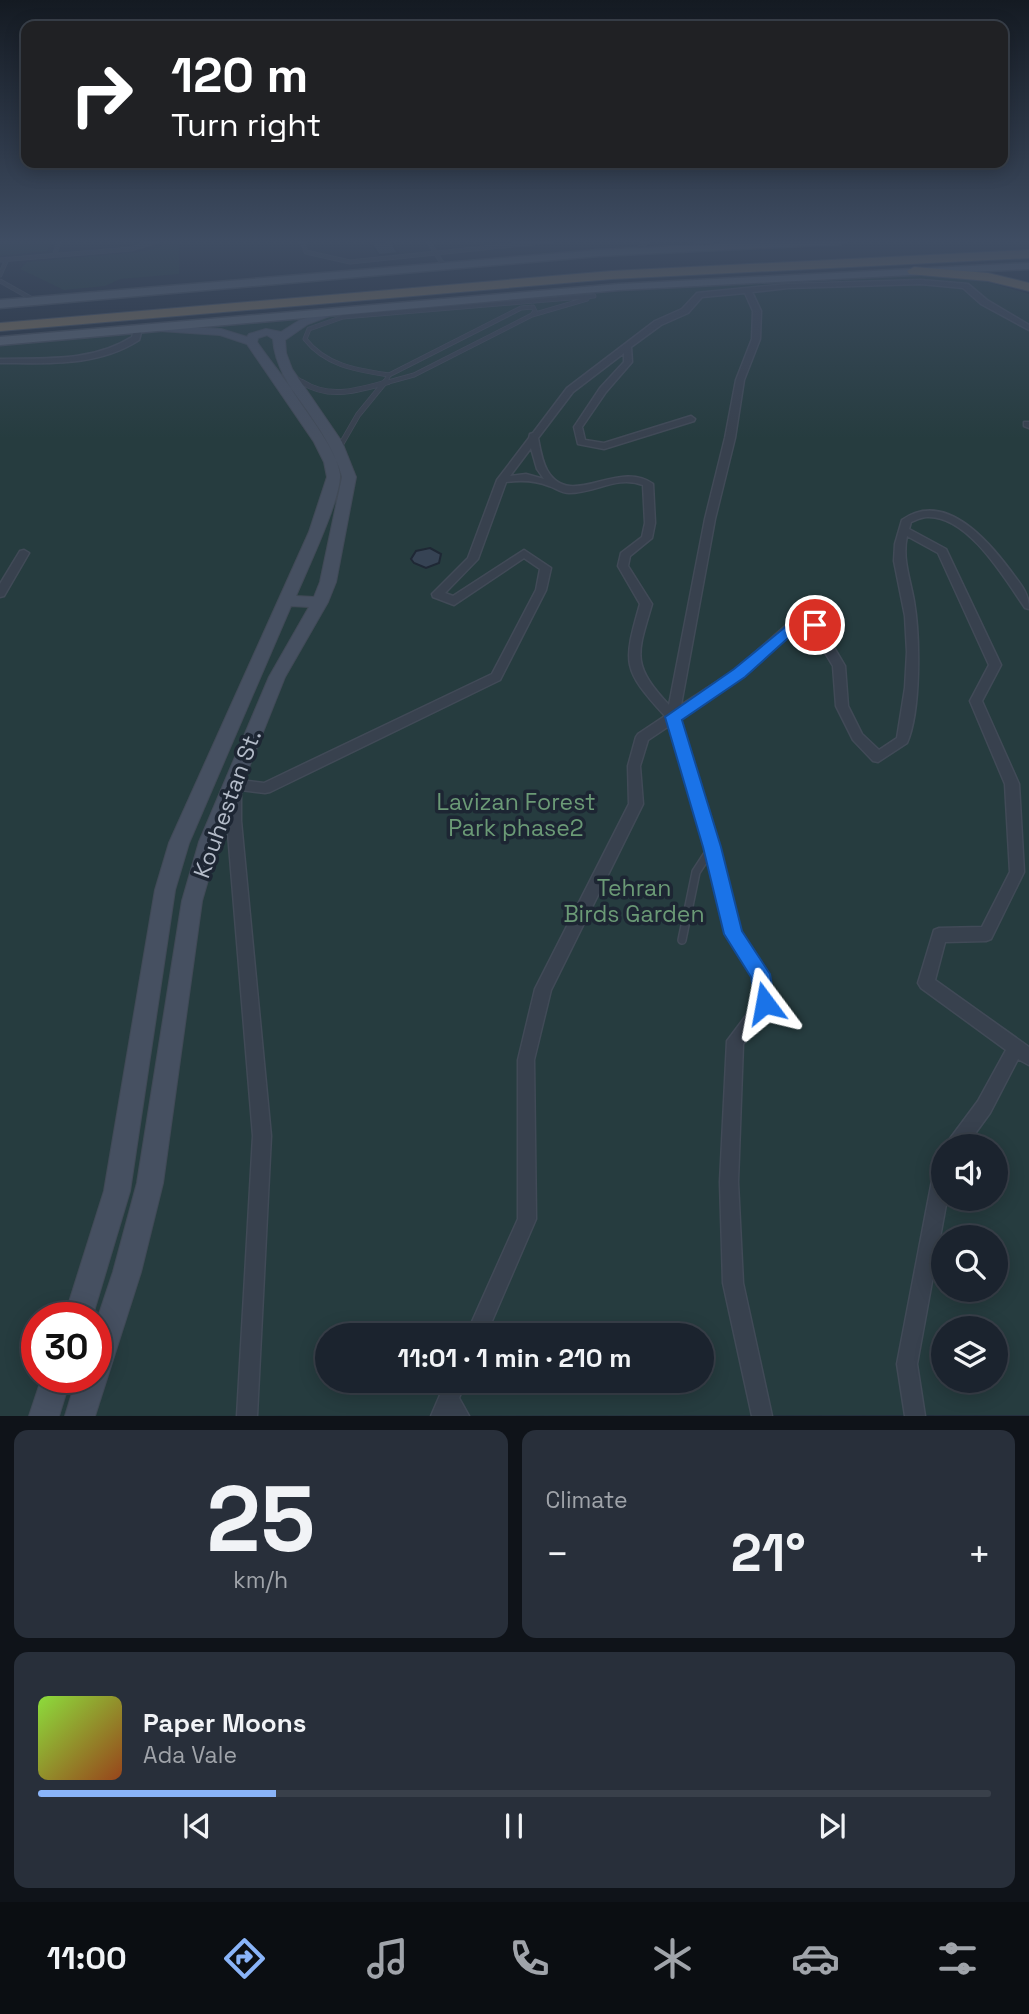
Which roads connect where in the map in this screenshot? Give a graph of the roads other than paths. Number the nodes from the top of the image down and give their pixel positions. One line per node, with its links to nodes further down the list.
1 (94, 307): 13 (highway)
2 (227, 307): 15 (highway)
3 (243, 307): 19 (main road)
4 (374, 307): 12 (main road)
5 (462, 307): 25 (lane)
6 (532, 307): 25 (lane)
7 (533, 307): 14 (lane)
8 (558, 307): 14 (lane)
9 (689, 307): 22 (street)
10 (755, 307): 37 (street)
11 (993, 307): 17 (street)
12 (340, 310): 16 (main road); 20 (main road)
13 (0, 315)
14 (532, 315): 25 (lane)
15 (0, 327)
16 (152, 327): 18 (main road); 21 (main road)
17 (1029, 328)
18 (138, 329): 19 (main road); 23 (street)
19 (0, 339)
20 (279, 339): 21 (main road); 24 (main road, Kouhestan St.)
21 (251, 342): 34 (main road, Kouhestan St.)
22 (628, 348): 26 (street); 27 (street)
23 (0, 361)
24 (289, 373): 25 (lane); 28 (main road, Kouhestan St.)
25 (388, 378): 28 (lane)
26 (691, 419)
27 (533, 436): 29 (street); 30 (street)
28 (339, 449): 35 (main road, Kouhestan St.)
29 (502, 480): 30 (street); 38 (street)
30 (555, 484): 37 (street)
31 (904, 530): 36 (street); 37 (street); 41 (street)
32 (24, 553): 33 (street)
33 (0, 593)
34 (285, 601): 35 (main road); 44 (main road, Kouhestan St.)
35 (320, 602): 38 (main road, Kouhestan St.)
36 (1029, 605)
37 (673, 717): 39 (street); 46 (street)
38 (235, 778): 45 (main road, Kouhestan St.); 51 (street)
39 (712, 847): 40 (lane); 52 (street)
40 (682, 940)
41 (1023, 1052): 42 (street)
42 (964, 1134)
43 (935, 1211): 53 (street)
44 (83, 1302)
45 (112, 1317)
46 (481, 1323)
47 (52, 1393): 49 (main road)
48 (87, 1393): 50 (main road)
49 (44, 1416)
50 (80, 1416)
51 (247, 1416)
52 (762, 1416)
53 (915, 1416)

